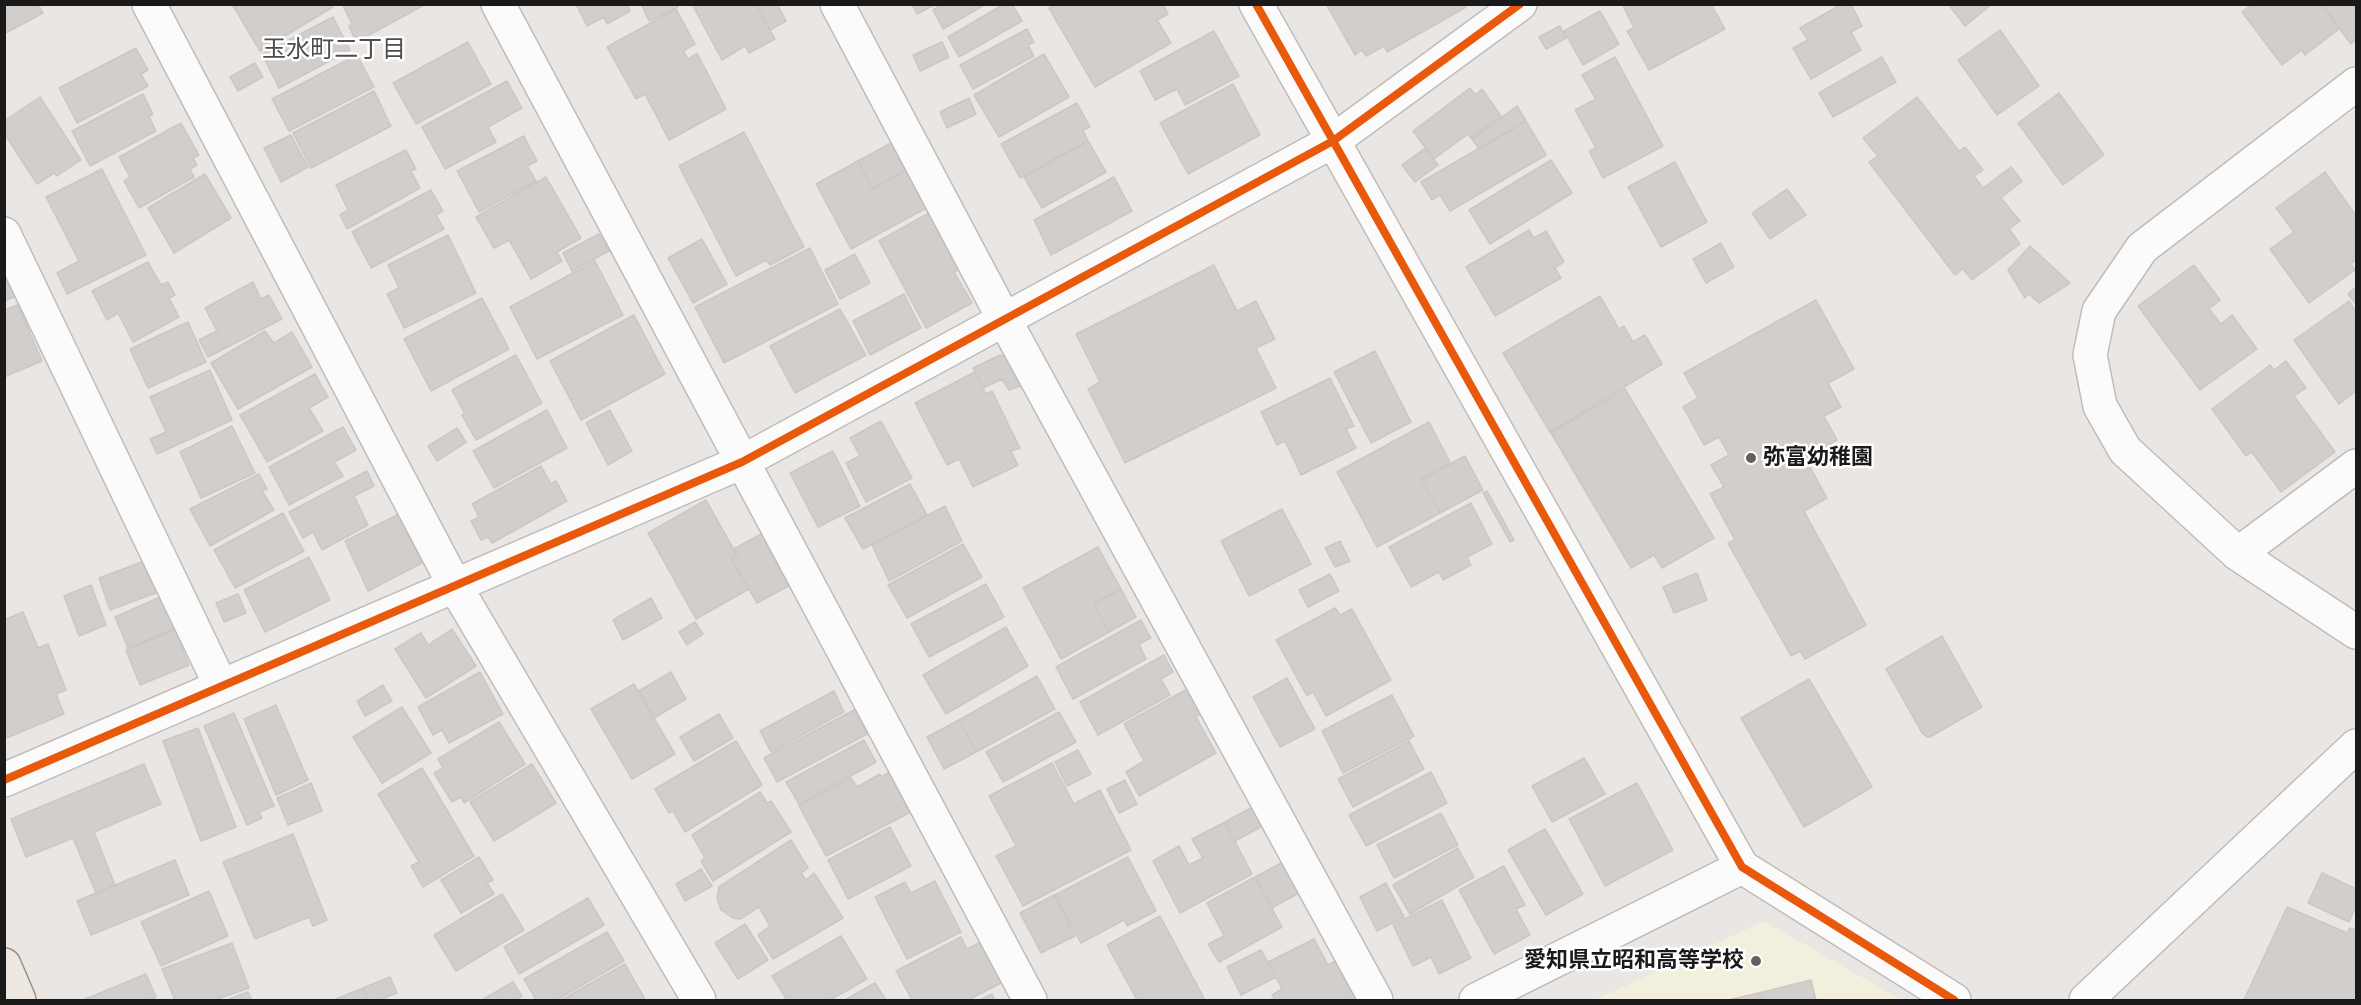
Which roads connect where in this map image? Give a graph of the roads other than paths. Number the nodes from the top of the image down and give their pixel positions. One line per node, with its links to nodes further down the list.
1 (149, 4): 13 (street)
2 (498, 4): 10 (street)
3 (837, 4): 9 (street)
4 (1256, 4): 7 (street)
5 (1520, 4): 7 (street)
6 (2356, 84): 12 (street)
7 (1333, 141): 9 (street); 18 (street)
8 (4, 234): 15 (street)
9 (1004, 319): 10 (street); 23 (street)
10 (742, 462): 13 (street); 22 (street)
11 (2356, 466): 12 (street)
12 (2238, 554): 14 (street)
13 (455, 586): 15 (street); 21 (street)
14 (2356, 632)
15 (222, 686): 17 (street)
16 (2356, 746): 26 (street)
17 (4, 780)
18 (1742, 867): 24 (street); 25 (street)
19 (4, 965): 20 (main road)
20 (19, 1000)
21 (699, 1000)
22 (1030, 1000)
23 (1376, 1000)
24 (1476, 1000)
25 (1954, 1000)
26 (2086, 1000)

